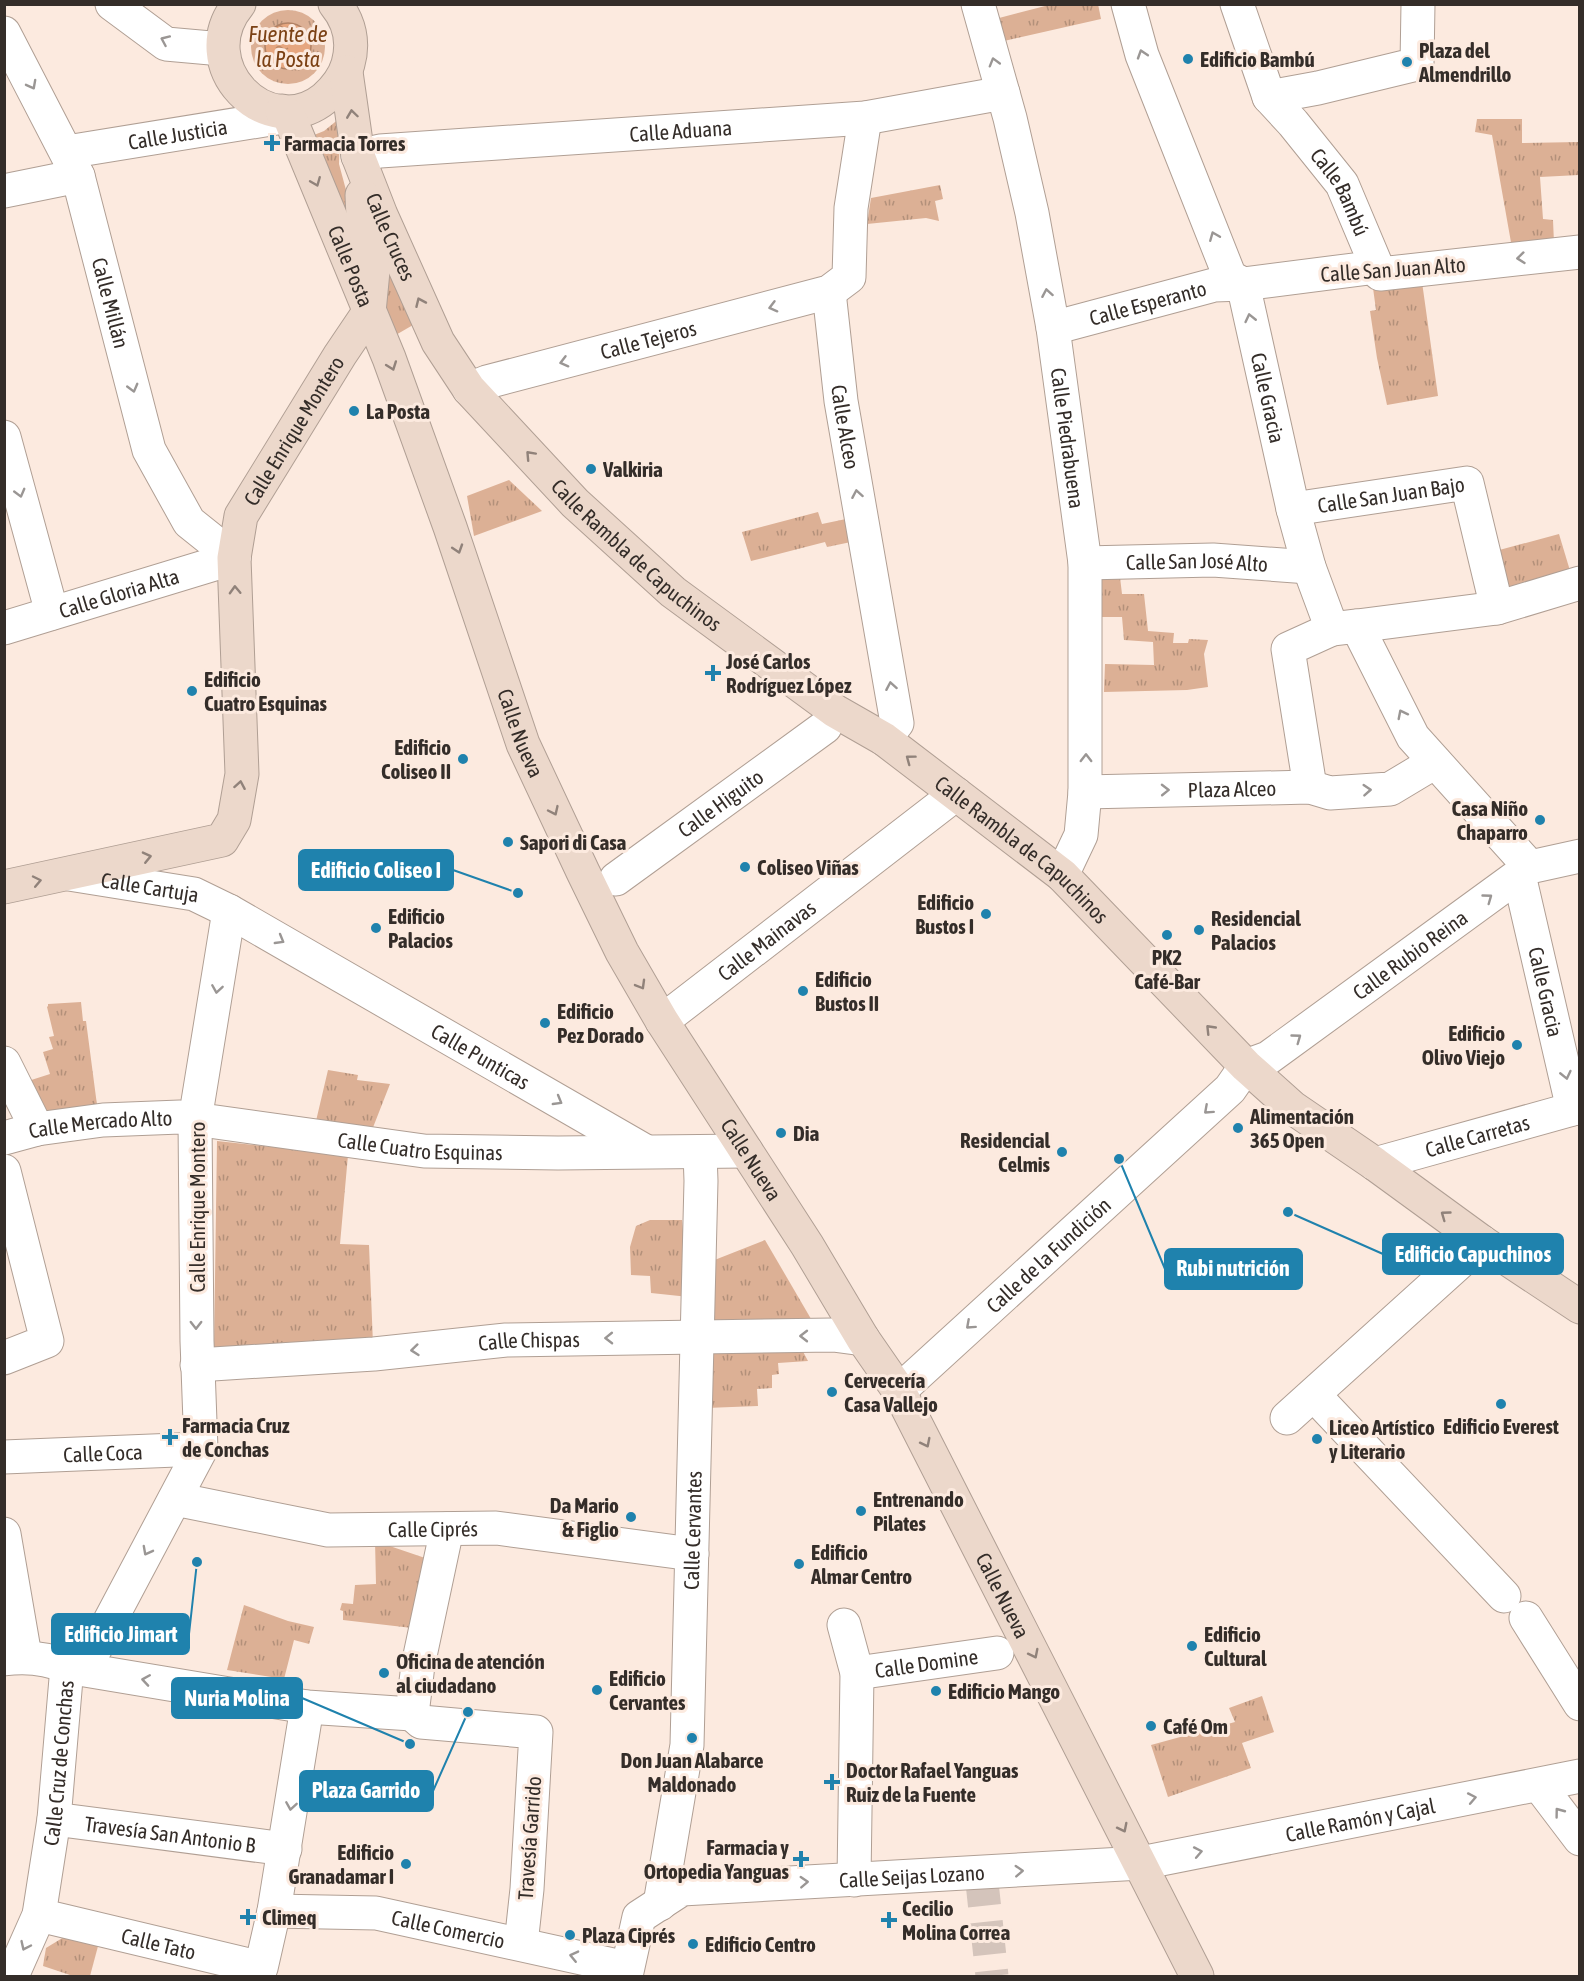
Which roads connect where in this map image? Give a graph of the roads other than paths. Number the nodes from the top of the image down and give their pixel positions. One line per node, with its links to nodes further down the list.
1 (112, 4): 7 (street, one-way to 1)
2 (978, 4): 10 (street, Calle Piedrabuena, one-way to 2)
3 (1128, 4): 19 (street, Calle Gracia, one-way to 3)
4 (1237, 4): 11 (street)
5 (1418, 4): 11 (street)
6 (347, 14): 9 (main road)
7 (225, 22): 12 (main road)
8 (4, 33): 15 (street, Calle Millán, one-way to 15)
9 (346, 72): 12 (main road); 14 (main road, Calle Cruces, one-way to 9)
10 (1003, 93): 13 (street, Calle Aduana); 22 (street, Calle Piedrabuena, one-way to 10)
11 (1269, 97): 18 (street, Calle Bambú)
12 (286, 113): 15 (street, Calle Justicia); 21 (main road, Calle Posta, one-way to 21)
13 (865, 118): 14 (street, Calle Aduana); 20 (street)
14 (358, 156): 21 (main road, Calle Posta); 23 (main road, Calle Cruces, one-way to 14)
15 (73, 164): 16 (street, Calle Justicia); 26 (street, Calle Millán, one-way to 26)
16 (4, 191)
17 (1580, 252): 18 (street, Calle San Juan Alto, one-way to 18)
18 (1377, 267): 19 (street, Calle San Juan Alto)
19 (1243, 284): 22 (street, Calle Esperanto); 25 (street, Calle Gracia, one-way to 19)
20 (829, 292): 23 (street, Calle Tejeros, one-way to 23); 35 (street, Calle Alceo, one-way to 20)
21 (369, 312): 26 (main road, Calle Enrique Montero); 48 (main road, Calle Nueva, one-way to 48)
22 (1053, 328): 27 (street, Calle Piedrabuena)
23 (469, 389): 35 (main road, Calle Rambla de Capuchinos, one-way to 23)
24 (4, 437): 31 (street, one-way to 31)
25 (1293, 509): 28 (street, Calle Gracia); 30 (street, Calle San Juan Bajo)
26 (234, 558): 31 (street, Calle Gloria Alta); 40 (main road, Calle Enrique Montero, one-way to 26)
27 (1086, 563): 28 (street, Calle San José Alto); 38 (street, Calle Piedrabuena, one-way to 27)
28 (1309, 567): 33 (street, Calle Gracia)
29 (1580, 583): 30 (street)
30 (1497, 608): 33 (street)
31 (52, 613): 32 (street, Calle Gloria Alta)
32 (4, 628)
33 (1345, 628): 36 (street, Calle Gracia, one-way to 33); 37 (street)
34 (825, 727): 45 (street, Calle Higuito)
35 (884, 739): 39 (main road, Calle Rambla de Capuchinos, one-way to 35)
36 (1435, 762): 37 (street, Plaza Alceo, one-way to 36); 42 (street, Calle Gracia)
37 (1310, 787): 38 (street, Plaza Alceo, one-way to 37)
38 (1086, 792): 44 (street, Calle Piedrabuena)
39 (956, 794): 44 (main road, Calle Rambla de Capuchinos); 48 (street, Calle Mainavas)
40 (222, 840): 43 (main road, Calle Cartuja, one-way to 40)
41 (1580, 856): 42 (street, Calle Rubio Reina)
42 (1525, 871): 50 (street, Calle Rubio Reina, one-way to 42); 51 (street, Calle Gracia, one-way to 51)
43 (69, 874): 46 (main road, Calle Cartuja, one-way to 43); 47 (street, Calle Cartuja)
44 (1062, 875): 50 (main road, Calle Rambla de Capuchinos, one-way to 44)
45 (616, 879)
46 (4, 887)
47 (229, 911): 52 (street, Calle Enrique Montero, one-way to 52); 55 (street, Calle Punticas, one-way to 55)
48 (662, 1021): 56 (main road, Calle Nueva)
49 (4, 1063): 53 (street)
50 (1246, 1066): 58 (main road, Calle Rambla de Capuchinos); 66 (street, Calle de la Fundición, one-way to 66)
51 (1576, 1108): 58 (street, Calle Carretas)
52 (195, 1120): 53 (street, Calle Mercado Alto); 55 (street, Calle Cuatro Esquinas); 65 (street, Calle Enrique Montero, one-way to 65)
53 (37, 1129): 54 (street, Calle Mercado Alto)
54 (4, 1138)
55 (645, 1151): 57 (street, Calle Punticas)
56 (746, 1151): 57 (street, Calle Punticas); 63 (main road, Calle Nueva)
57 (700, 1153): 62 (street, Calle Cervantes)
58 (1375, 1164): 60 (main road, Calle Rambla de Capuchinos, one-way to 58)
59 (4, 1171): 64 (street)
60 (1482, 1242): 61 (main road, Calle Rambla de Capuchinos); 67 (street)
61 (1580, 1307)
62 (698, 1336): 63 (street, Calle Chispas, one-way to 62); 65 (street, Calle Chispas, one-way to 65); 74 (street, Calle Cervantes)
63 (863, 1339): 66 (main road, Calle Nueva)
64 (4, 1358)
65 (197, 1365): 69 (street, Calle Enrique Montero)
66 (899, 1391): 88 (main road, Calle Nueva, one-way to 88)
67 (1314, 1395): 68 (street); 80 (street)
68 (1287, 1418)
69 (201, 1449): 70 (street, Calle Coca); 71 (street)
70 (4, 1457)
71 (175, 1499): 72 (street, Calle Ciprés); 78 (street, Calle Cruz de Conchas, one-way to 78)
72 (447, 1529): 74 (street, Calle Ciprés); 82 (street)
73 (4, 1534): 77 (street)
74 (692, 1554): 90 (street, Calle Cervantes)
75 (844, 1625): 79 (street, Calle Domine)
76 (997, 1653): 79 (street, Calle Domine)
77 (15, 1658): 78 (street)
78 (67, 1667): 81 (street, one-way to 78); 85 (street, Calle Cruz de Conchas)
79 (857, 1673): 89 (street, Calle Domine)
80 (1580, 1704)
81 (308, 1707): 82 (street); 87 (street, one-way to 87)
82 (412, 1714): 93 (street, Travesía Garrido)
83 (1580, 1776): 84 (street, Calle Ramón y Cajal)
84 (1539, 1785): 86 (street, one-way to 84); 88 (street, Calle Ramón y Cajal, one-way to 84)
85 (54, 1819): 87 (street, Travesía San Antonio B); 92 (street, Calle Cruz de Conchas)
86 (1580, 1839)
87 (285, 1849): 91 (street)
88 (1141, 1863): 89 (street, Calle Seijas Lozano, one-way to 88); 96 (main road, Calle Nueva)
89 (854, 1880): 90 (street, Calle Seijas Lozano, one-way to 89)
90 (671, 1897): 94 (street)
91 (274, 1911): 92 (street, Calle Tato); 93 (street, Calle Comercio)
92 (39, 1915): 95 (street, Calle Cruz de Conchas, one-way to 95)
93 (521, 1944): 94 (street, one-way to 93)
94 (627, 1972)
95 (12, 1977)
96 (1197, 1977)

